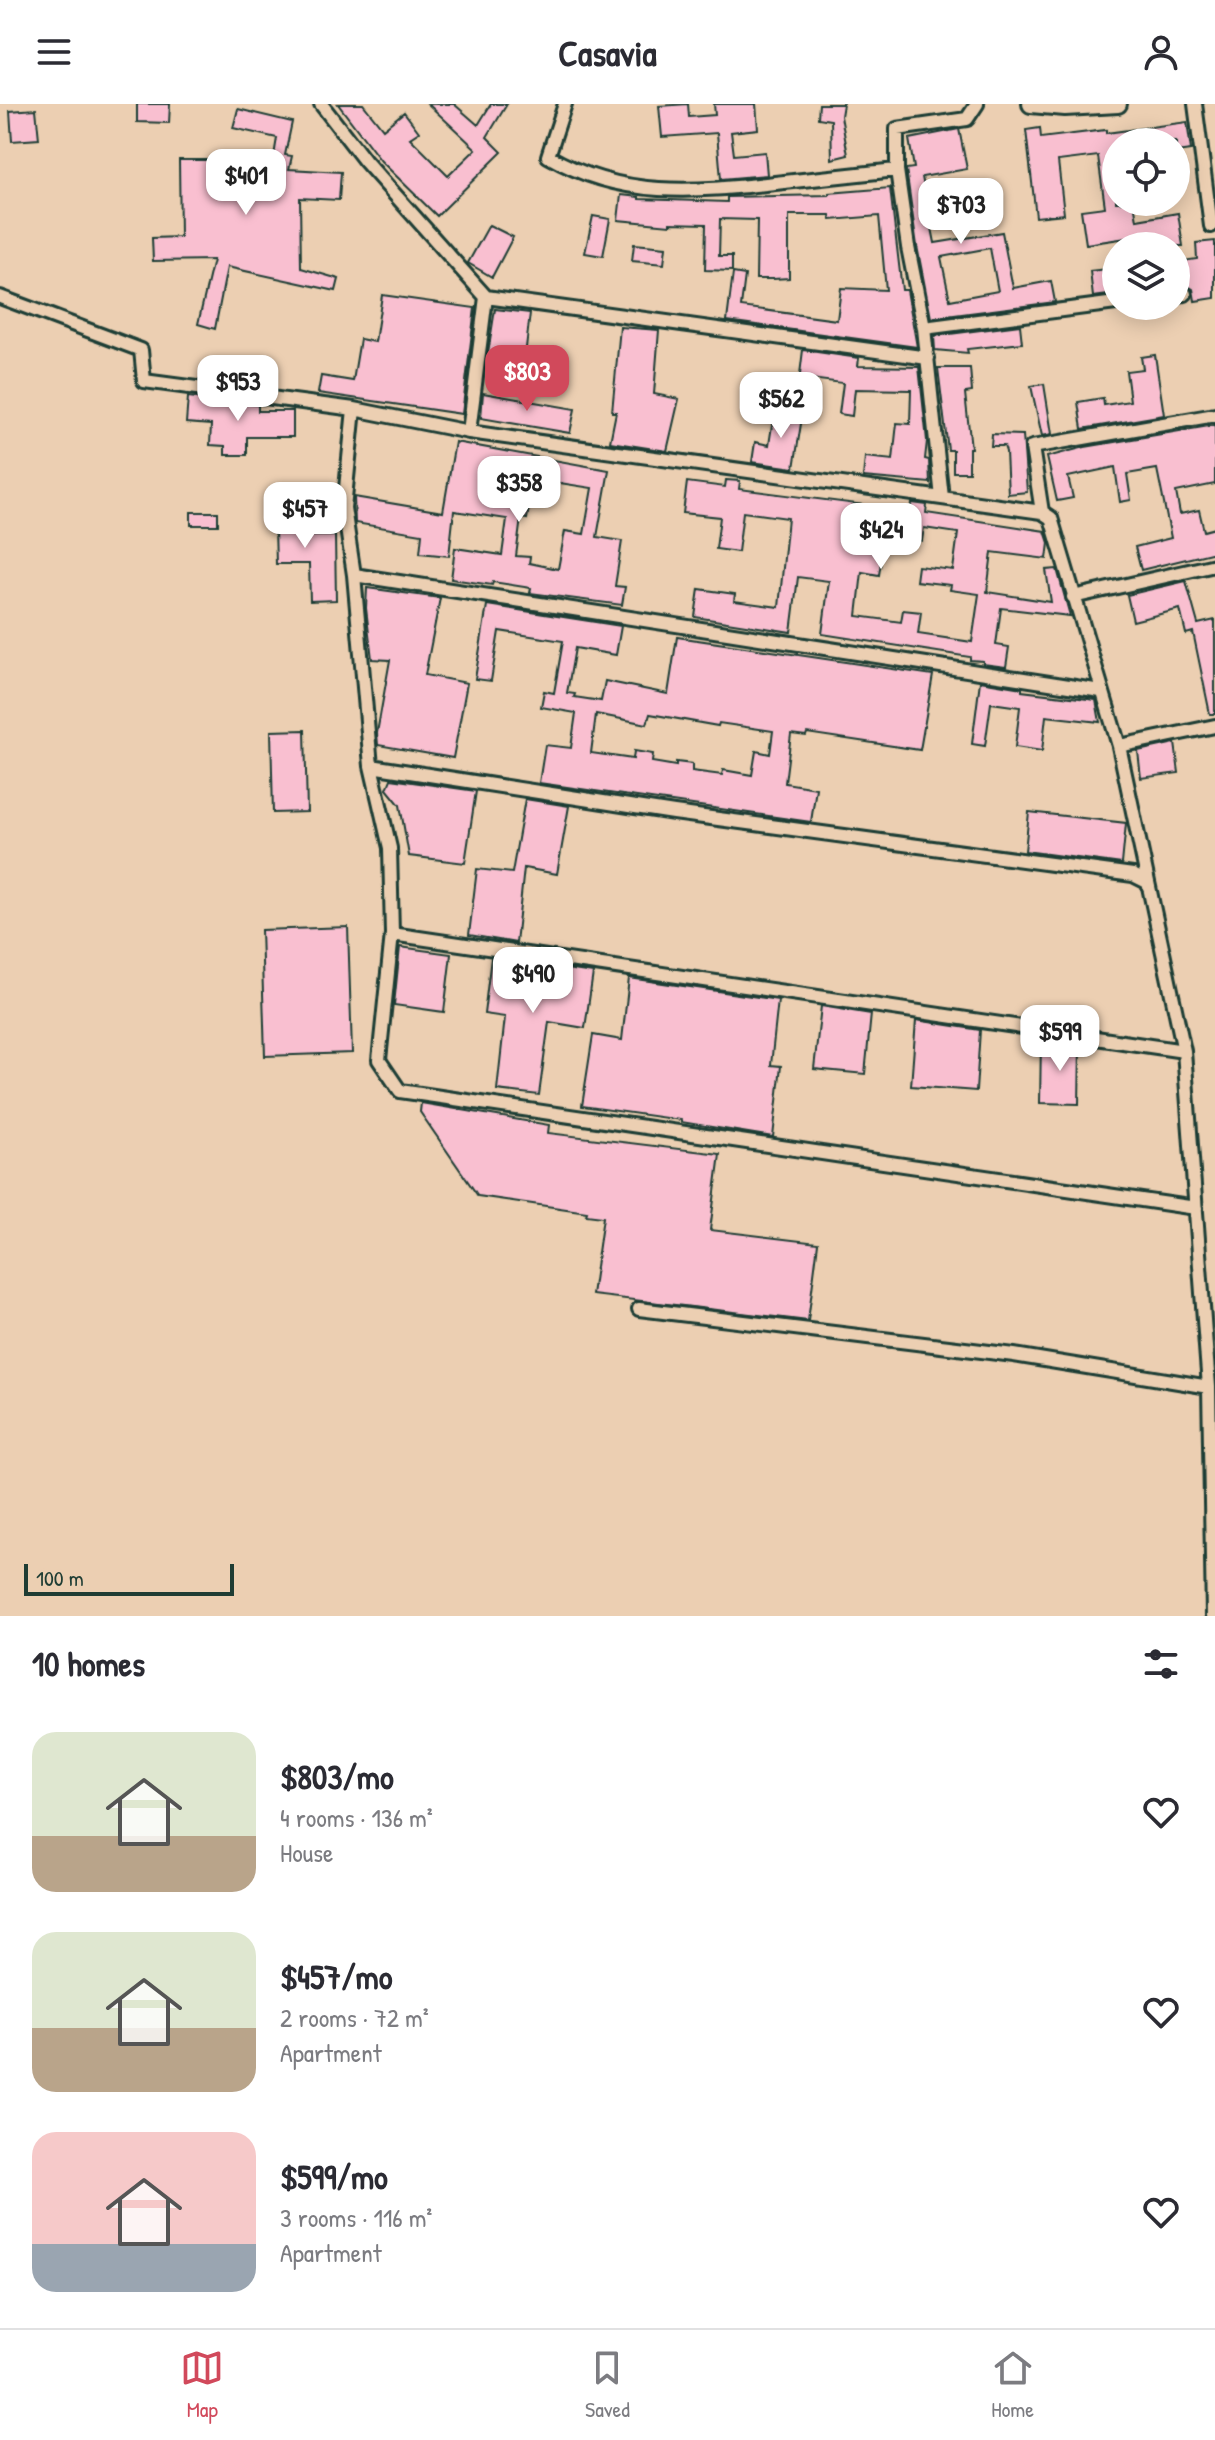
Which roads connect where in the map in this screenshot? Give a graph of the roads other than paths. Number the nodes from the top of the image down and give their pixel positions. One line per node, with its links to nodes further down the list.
1 (321, 104): 10 (street)
2 (565, 104): 7 (street)
3 (977, 104): 7 (street)
4 (1031, 104): 5 (street)
5 (1118, 104)
6 (1195, 104): 8 (street)
7 (897, 170): 12 (street)
8 (1211, 226)
9 (0, 297): 14 (street)
10 (486, 297): 13 (street); 16 (street)
11 (1102, 305): 12 (street)
12 (924, 328): 13 (street)
13 (928, 358): 17 (street)
14 (354, 409): 16 (street); 20 (street)
15 (1215, 415): 18 (street)
16 (469, 432): 17 (street)
17 (942, 498): 18 (street)
18 (1042, 512): 21 (street)
19 (1215, 565): 21 (street)
20 (354, 575): 22 (street); 25 (street)
21 (1073, 597): 22 (street)
22 (1101, 691): 24 (street)
23 (1215, 726): 24 (street)
24 (1119, 746): 26 (street)
25 (371, 766): 26 (street); 27 (street)
26 (1147, 882): 28 (street)
27 (392, 934): 28 (street); 29 (street)
28 (1184, 1051): 29 (street)
29 (1196, 1208): 31 (street)
30 (639, 1309): 31 (street)
31 (1209, 1387): 32 (street)
32 (1213, 1616)

